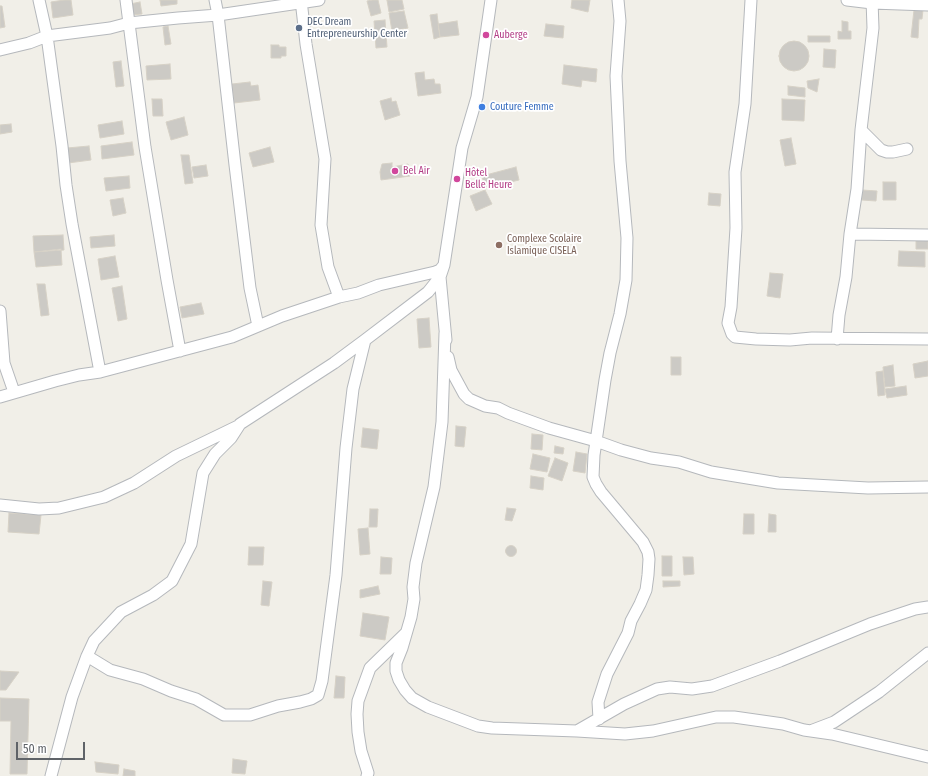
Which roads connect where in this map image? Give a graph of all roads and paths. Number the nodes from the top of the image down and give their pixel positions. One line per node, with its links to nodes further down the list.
1 (39, 0): 14 (street)
2 (126, 0): 13 (street)
3 (215, 0): 12 (street)
4 (319, 0): 9 (street)
5 (491, 0): 20 (street)
6 (618, 0): 34 (street)
7 (751, 0): 26 (street)
8 (848, 0): 10 (street)
9 (301, 1): 12 (street); 22 (street)
10 (872, 1): 11 (street); 16 (street)
11 (928, 5)
12 (218, 15): 13 (street); 24 (street)
13 (129, 24): 14 (street); 29 (street)
14 (47, 36): 15 (street); 30 (street)
15 (0, 50)
16 (861, 130): 17 (street); 18 (street)
17 (907, 149)
18 (850, 234): 19 (street); 26 (street)
19 (928, 235)
20 (444, 265): 21 (street); 22 (street)
21 (440, 277): 25 (street); 28 (street)
22 (339, 297): 24 (street)
23 (0, 311): 31 (street)
24 (258, 326): 29 (street)
25 (445, 333): 34 (street); 38 (street)
26 (837, 338): 27 (street)
27 (928, 339)
28 (366, 340): 33 (street); 40 (street)
29 (180, 351): 30 (street)
30 (100, 372): 31 (street)
31 (14, 392): 32 (street)
32 (0, 396)
33 (240, 424): 36 (street); 40 (street)
34 (596, 441): 35 (street); 41 (street)
35 (928, 487)
36 (0, 505)
37 (928, 607): 41 (street)
38 (406, 633): 42 (street); 46 (street)
39 (928, 653): 43 (street)
40 (87, 656): 45 (street)
41 (599, 719): 42 (street)
42 (577, 731): 43 (street)
43 (810, 731): 44 (street)
44 (928, 757)
45 (51, 776)
46 (367, 776)

